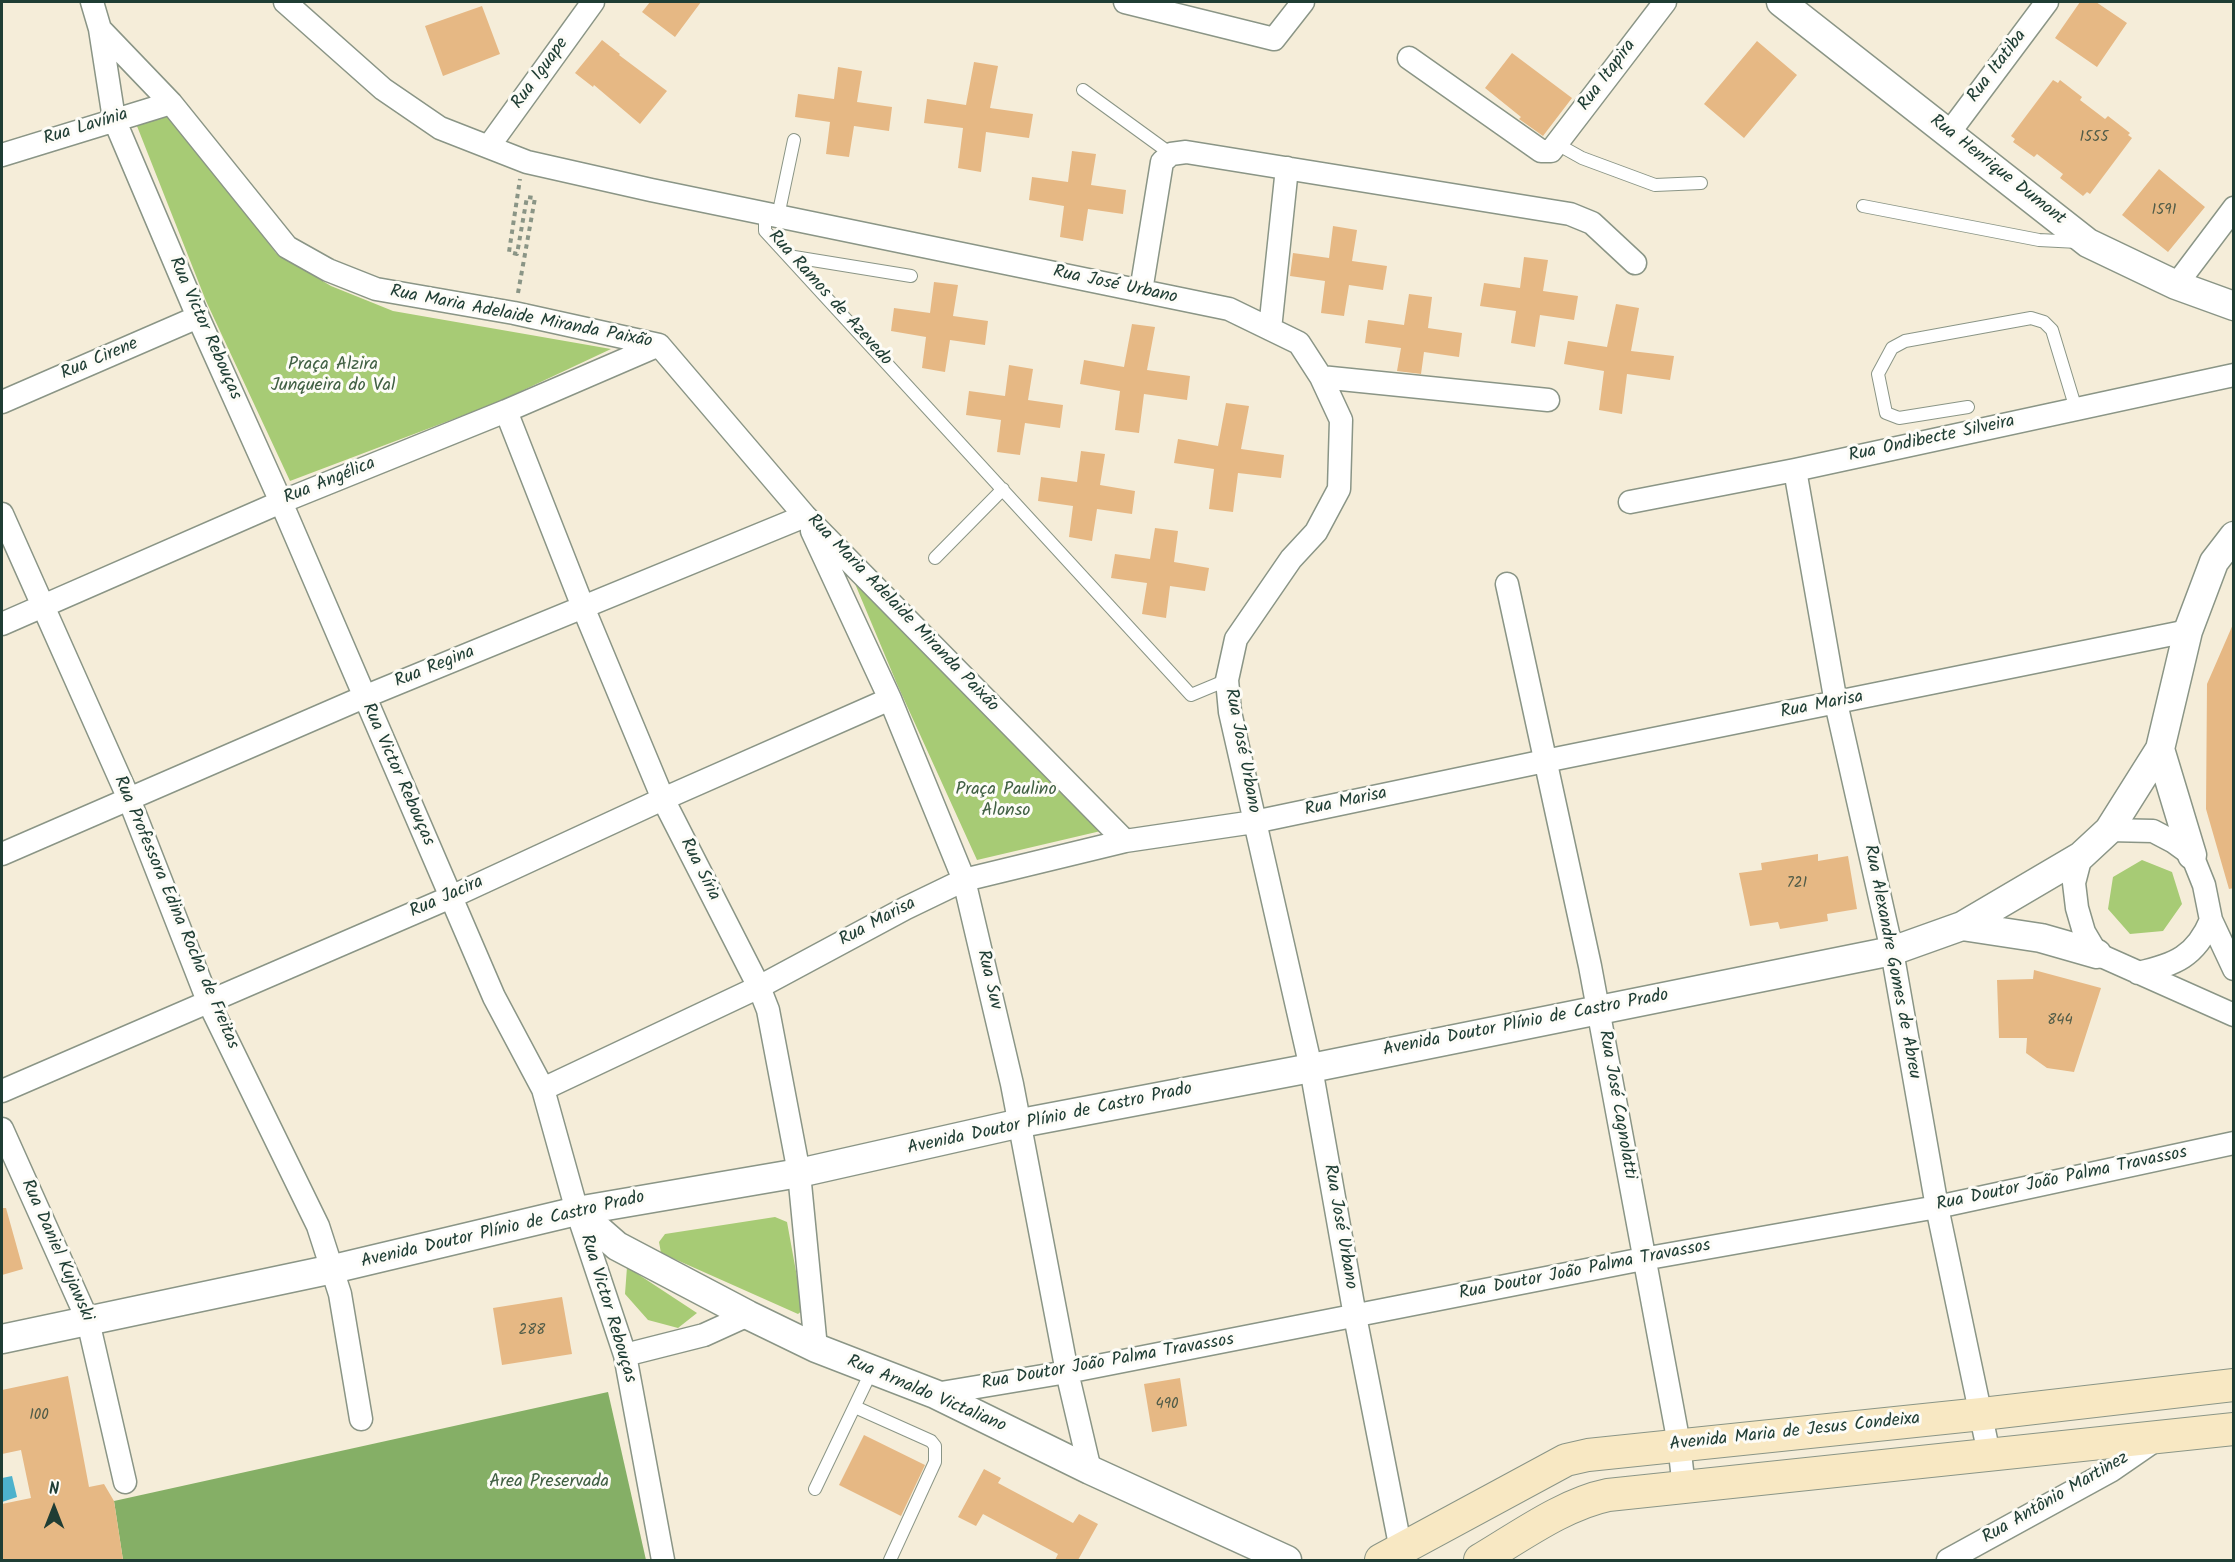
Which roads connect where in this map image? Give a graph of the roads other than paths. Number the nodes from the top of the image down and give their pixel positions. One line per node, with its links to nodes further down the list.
1 (92, 2): 9 (street, Rua Victor Rebouças)
2 (285, 2): 16 (street, Rua Ramos de Azevedo)
3 (593, 2): 16 (street, Rua Iguape)
4 (1125, 2): 5 (street)
5 (1303, 2)
6 (1665, 2): 17 (street, Rua Itapira)
7 (1781, 2): 14 (street, Rua Henrique Dumont)
8 (2048, 2): 14 (street, Rua Itatiba)
9 (100, 28): 12 (street, Rua Maria Adelaide Miranda Paixão); 13 (street, Rua Victor Rebouças)
10 (1409, 58): 17 (street)
11 (1083, 90): 18 (lane)
12 (171, 103): 13 (street, Rua Lavínia); 34 (street, Rua Maria Adelaide Miranda Paixão)
13 (114, 119): 19 (street, Rua Lavínia); 32 (street, Rua Victor Rebouças)
14 (1949, 133): 25 (street, Rua Henrique Dumont)
15 (794, 140): 24 (lane)
16 (489, 146): 24 (street, Rua Ramos de Azevedo)
17 (1554, 147): 21 (lane)
18 (1171, 154): 20 (street); 30 (street)
19 (2, 155)
20 (1287, 168): 27 (street); 33 (street)
21 (1701, 183)
22 (1863, 206): 25 (lane)
23 (2234, 208): 29 (street)
24 (772, 215): 26 (lane, Rua Ramos de Azevedo); 30 (street, Rua José Urbano)
25 (2088, 243): 29 (street, Rua Henrique Dumont)
26 (788, 256): 28 (lane); 43 (lane, Rua Ramos de Azevedo)
27 (1635, 263)
28 (911, 276)
29 (2176, 285): 31 (street, Rua Henrique Dumont)
30 (1141, 291): 33 (street, Rua José Urbano)
31 (2234, 306)
32 (198, 317): 38 (street, Rua Cirene); 44 (street, Rua Victor Rebouças)
33 (1270, 329): 36 (street, Rua José Urbano)
34 (660, 345): 41 (street, Rua Angélica); 47 (street, Rua Maria Adelaide Miranda Paixão)
35 (2234, 375): 40 (street, Rua Ondibecte Silveira)
36 (1321, 377): 37 (street); 55 (street, Rua José Urbano)
37 (1548, 400)
38 (2, 402)
39 (1968, 407): 40 (lane)
40 (2076, 409): 42 (street, Rua Ondibecte Silveira)
41 (506, 411): 44 (street, Rua Angélica); 52 (street, Rua Síria)
42 (1795, 470): 45 (street, Rua Ondibecte Silveira); 58 (street, Rua Alexandre Gomes de Abreu)
43 (1003, 489): 49 (lane); 55 (lane, Rua Ramos de Azevedo)
44 (281, 502): 51 (street, Rua Angélica); 56 (street, Rua Victor Rebouças)
45 (1630, 502)
46 (2, 514): 51 (street, Rua Professora Edina Rocha de Freitas)
47 (805, 516): 52 (street, Rua Regina); 57 (street, Rua Suv); 65 (street, Rua Maria Adelaide Miranda Paixão)
48 (2234, 536): 54 (street, Avenida Doutor Plínio de Castro Prado)
49 (935, 558)
50 (1507, 584): 60 (street, Rua José Cagnolatti)
51 (44, 606): 53 (street, Rua Angélica); 62 (street, Rua Professora Edina Rocha de Freitas)
52 (583, 607): 56 (street, Rua Regina); 61 (street, Rua Síria)
53 (2, 624)
54 (2188, 631): 58 (street, Rua Marisa); 59 (street, Avenida Doutor Plínio de Castro Prado)
55 (1227, 680): 63 (street, Rua José Urbano)
56 (364, 697): 62 (street, Rua Regina); 70 (street, Rua Victor Rebouças)
57 (890, 699): 61 (street, Rua Jacira); 69 (street, Rua Suv)
58 (1836, 703): 60 (street, Rua Marisa); 73 (street, Rua Alexandre Gomes de Abreu)
59 (2160, 748): 64 (street, Avenida Doutor Plínio de Castro Prado); 67 (street)
60 (1545, 761): 63 (street, Rua Marisa); 79 (street, Rua José Cagnolatti)
61 (663, 798): 70 (street, Rua Jacira); 77 (street, Rua Síria)
62 (129, 799): 66 (street, Rua Regina); 78 (street, Rua Professora Edina Rocha de Freitas)
63 (1254, 822): 65 (street, Rua Marisa); 81 (street, Rua José Urbano)
64 (2109, 830): 67 (street); 68 (street, Avenida Doutor Plínio de Castro Prado)
65 (1125, 841): 69 (street, Rua Marisa)
66 (2, 854)
67 (2192, 855): 71 (street)
68 (2081, 856): 72 (street, Avenida Doutor Plínio de Castro Prado); 74 (street)
69 (964, 880): 77 (street, Rua Marisa); 84 (street, Rua Suv)
70 (451, 897): 78 (street, Rua Jacira); 82 (street, Rua Victor Rebouças)
71 (2211, 920): 75 (street); 76 (street)
72 (1962, 926): 73 (street, Avenida Doutor Plínio de Castro Prado); 74 (street)
73 (1892, 951): 79 (street, Avenida Doutor Plínio de Castro Prado); 88 (street, Rua Alexandre Gomes de Abreu)
74 (2097, 954): 76 (street)
75 (2234, 969)
76 (2138, 973): 80 (street)
77 (759, 987): 82 (street, Rua Marisa); 87 (street, Rua Síria)
78 (208, 1001): 83 (street, Rua Jacira); 91 (street, Rua Professora Edina Rocha de Freitas)
79 (1598, 1010): 81 (street, Avenida Doutor Plínio de Castro Prado); 90 (street, Rua José Cagnolatti)
80 (2234, 1016)
81 (1311, 1068): 84 (street, Avenida Doutor Plínio de Castro Prado); 93 (street, Rua José Urbano)
82 (543, 1089): 89 (street, Rua Victor Rebouças)
83 (2, 1090)
84 (1021, 1123): 87 (street, Avenida Doutor Plínio de Castro Prado); 99 (street, Rua Suv)
85 (2, 1129): 94 (street, Rua Daniel Kujawski)
86 (2234, 1143): 88 (street, Rua Doutor João Palma Travassos)
87 (799, 1173): 89 (street, Avenida Doutor Plínio de Castro Prado); 96 (street, Rua Síria)
88 (1937, 1207): 90 (street, Rua Doutor João Palma Travassos); 103 (street, Rua Alexandre Gomes de Abreu)
89 (577, 1211): 91 (street, Avenida Doutor Plínio de Castro Prado); 92 (street, Rua Arnaldo Victaliano); 97 (street, Rua Victor Rebouças)
90 (1643, 1259): 93 (street, Rua Doutor João Palma Travassos); 107 (street, Rua José Cagnolatti)
91 (333, 1269): 94 (street, Avenida Doutor Plínio de Castro Prado); 104 (street, Rua Professora Edina Rocha de Freitas)
92 (748, 1315): 96 (street, Rua Arnaldo Victaliano); 97 (street)
93 (1355, 1316): 99 (street, Rua Doutor João Palma Travassos); 113 (street, Rua José Urbano)
94 (88, 1321): 95 (street, Avenida Doutor Plínio de Castro Prado); 110 (street, Rua Daniel Kujawski)
95 (2, 1339)
96 (816, 1348): 98 (street, Rua Arnaldo Victaliano)
97 (625, 1355): 114 (street, Rua Victor Rebouças)
98 (872, 1370): 101 (street, Rua Arnaldo Victaliano); 102 (lane)
99 (1066, 1372): 101 (street, Rua Doutor João Palma Travassos); 109 (street, Rua Suv)
100 (2234, 1384): 103 (main road, Avenida Maria de Jesus Condeixa)
101 (935, 1394): 109 (street, Rua Arnaldo Victaliano)
102 (855, 1407): 112 (lane); 115 (lane)
103 (1982, 1414): 107 (main road, Avenida Maria de Jesus Condeixa); 108 (street, Rua Alexandre Gomes de Abreu)
104 (362, 1419)
105 (2234, 1429): 106 (main road)
106 (2163, 1435): 108 (main road); 118 (street, Rua Antônio Martinez)
107 (1679, 1444): 111 (street, Rua José Cagnolatti); 113 (main road, Avenida Maria de Jesus Condeixa)
108 (1989, 1454): 111 (main road)
109 (1090, 1470): 116 (street, Rua Arnaldo Victaliano)
110 (125, 1482)
111 (1684, 1488): 117 (main road)
112 (815, 1489)
113 (1394, 1557)
114 (663, 1560)
115 (890, 1560)
116 (1287, 1560)
117 (1480, 1560)
118 (1948, 1560)

